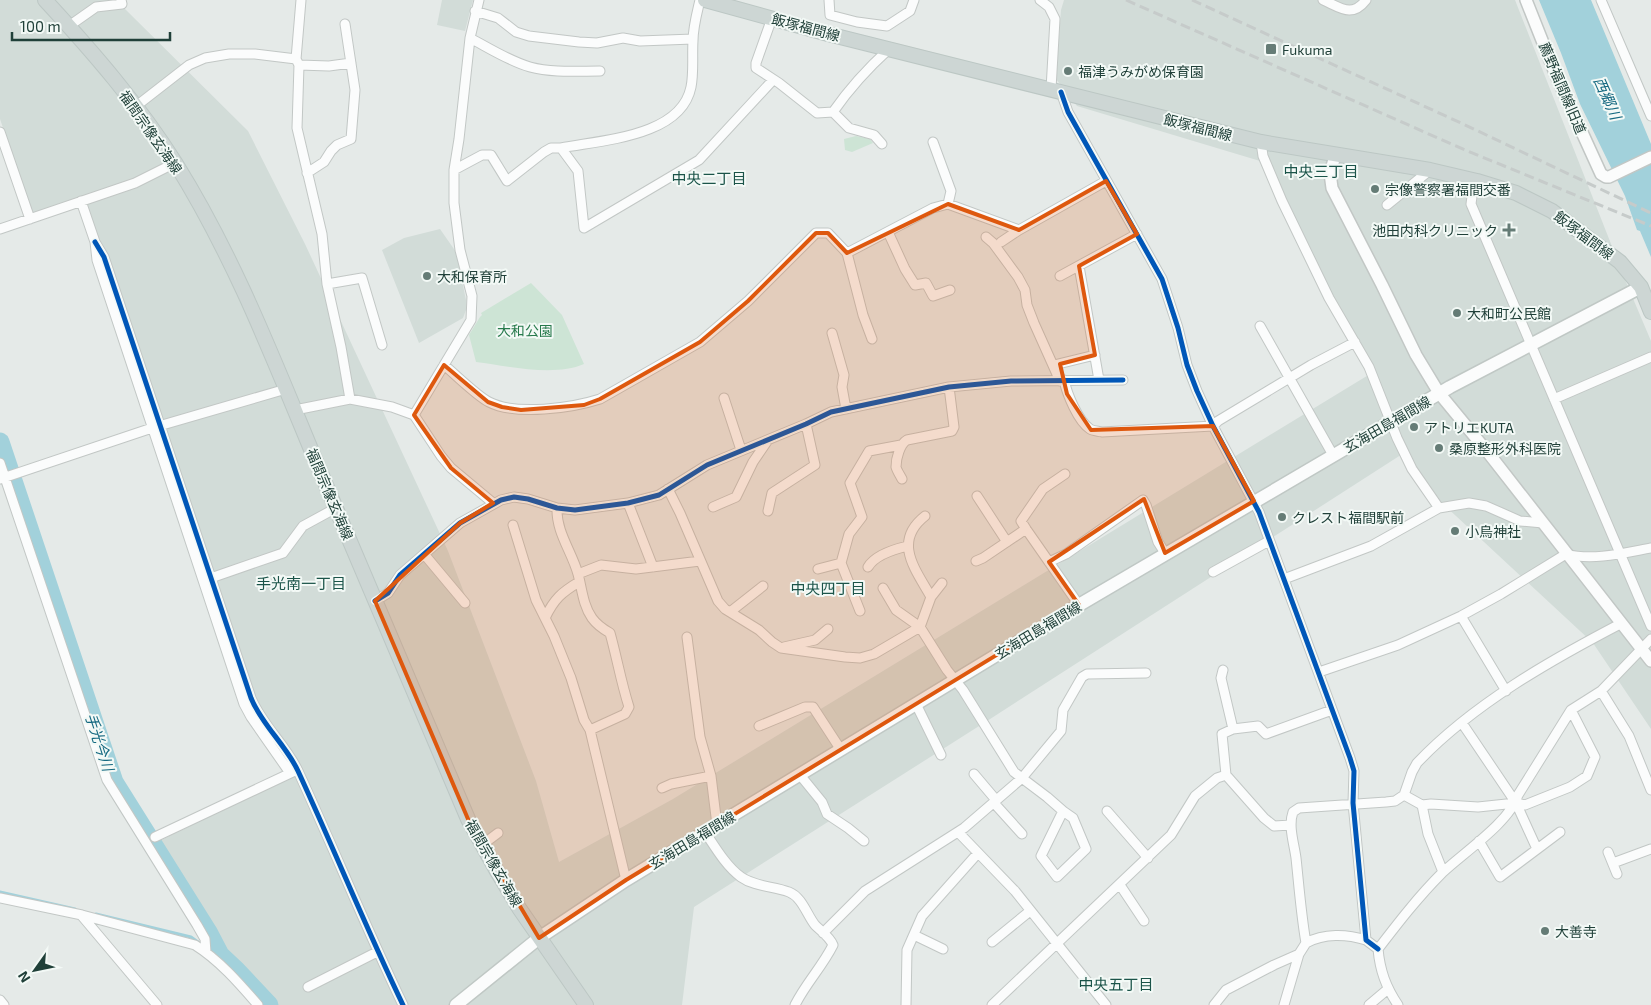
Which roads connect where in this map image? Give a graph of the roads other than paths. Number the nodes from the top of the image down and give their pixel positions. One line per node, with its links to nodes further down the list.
1 (45, 0): 17 (main road, 福間宗像玄海線)
2 (121, 0): 17 (street)
3 (302, 0): 21 (street)
4 (478, 0): 14 (street)
5 (700, 0): 19 (street)
6 (705, 0): 15 (main road, 飯塚福間線)
7 (829, 0): 8 (street)
8 (914, 0)
9 (1040, 0): 25 (street)
10 (1323, 0): 11 (street)
11 (1366, 0)
12 (1526, 0): 35 (street, 薦野福間線旧道)
13 (1601, 0): 28 (street)
14 (475, 11): 18 (street); 19 (street)
15 (772, 18): 20 (main road, 飯塚福間線); 24 (street)
16 (345, 24): 22 (street)
17 (69, 26): 26 (main road, 福間宗像玄海線)
18 (470, 38): 23 (street); 37 (street)
19 (693, 39): 33 (street)
20 (889, 49): 25 (main road, 飯塚福間線); 27 (street)
21 (298, 62): 22 (street); 26 (street); 39 (street)
22 (351, 63): 39 (street)
23 (600, 71)
24 (773, 80): 27 (street); 33 (street)
25 (1056, 91): 31 (main road, 飯塚福間線); 40 (street)
26 (136, 107): 36 (main road, 福間宗像玄海線)
27 (833, 112): 32 (street)
28 (1651, 116)
29 (0, 132): 45 (street)
30 (934, 142): 43 (street)
31 (1261, 142): 34 (main road, 飯塚福間線); 62 (street)
32 (882, 144)
33 (561, 148): 37 (street)
34 (1335, 156): 38 (main road, 飯塚福間線); 75 (street)
35 (1651, 157)
36 (175, 163): 42 (street); 74 (main road, 福間宗像玄海線)
37 (454, 170): 67 (street)
38 (1430, 170): 41 (main road, 飯塚福間線); 44 (street)
39 (307, 173): 55 (street)
40 (1106, 181): 47 (street); 49 (street)
41 (1476, 181): 56 (main road, 飯塚福間線); 63 (street)
42 (81, 201): 45 (street); 85 (street)
43 (948, 204): 47 (street); 48 (street)
44 (1387, 205)
45 (30, 218): 46 (street)
46 (0, 229)
47 (1019, 230): 51 (street)
48 (888, 232): 52 (street); 57 (street)
49 (1137, 234): 53 (street); 84 (street)
50 (986, 237): 68 (street)
51 (1001, 242)
52 (847, 253): 61 (street); 67 (street)
53 (1079, 266): 54 (street); 65 (street)
54 (1060, 276)
55 (327, 284): 64 (street); 77 (street)
56 (1640, 287): 58 (main road, 飯塚福間線); 63 (main road, 玄海田島福間線)
57 (950, 290)
58 (1651, 312)
59 (1260, 326): 69 (street)
60 (832, 333): 79 (street)
61 (872, 339)
62 (1355, 342): 69 (street); 82 (street)
63 (1530, 344): 75 (main road, 玄海田島福間線); 78 (street)
64 (382, 345)
65 (1095, 355): 68 (street); 71 (street)
66 (1651, 357): 78 (street)
67 (444, 365): 81 (street)
68 (1054, 365): 70 (street)
69 (1289, 378): 84 (street); 89 (street)
70 (1062, 380): 71 (street); 73 (street); 84 (street)
71 (1099, 380): 72 (street)
72 (1124, 380)
73 (949, 388): 79 (street); 87 (street)
74 (286, 389): 80 (main road, 福間宗像玄海線); 85 (street)
75 (1439, 393): 82 (main road, 玄海田島福間線); 105 (street)
76 (724, 398): 88 (street)
77 (350, 399): 80 (street); 81 (street)
78 (1554, 399): 115 (street)
79 (846, 409): 83 (street)
80 (295, 410): 100 (main road, 福間宗像玄海線)
81 (414, 415): 97 (street)
82 (1390, 422): 89 (main road, 玄海田島福間線); 102 (street)
83 (806, 424): 86 (street); 103 (street)
84 (1213, 426): 96 (street)
85 (157, 427): 92 (street); 125 (street)
86 (769, 440): 88 (street); 99 (street)
87 (901, 445): 93 (street); 119 (street)
88 (741, 450): 94 (street)
89 (1333, 455): 96 (main road, 玄海田島福間線)
90 (0, 463): 92 (street)
91 (1065, 474): 107 (street)
92 (7, 476): 211 (street)
93 (902, 479)
94 (668, 489): 98 (street); 116 (street)
95 (977, 496): 109 (street)
96 (1254, 501): 108 (street); 112 (main road, 玄海田島福間線)
97 (493, 503): 101 (street); 113 (street)
98 (628, 503): 101 (street); 121 (street)
99 (714, 507)
100 (336, 508): 125 (street); 131 (main road, 福間宗像玄海線)
101 (556, 508): 124 (street)
102 (1439, 508): 105 (street); 126 (street)
103 (768, 511)
104 (925, 516): 110 (street)
105 (1543, 523): 114 (street)
106 (513, 525): 137 (street)
107 (1026, 529): 109 (street); 118 (street)
108 (1269, 541): 123 (street); 126 (street)
109 (1007, 542): 117 (street)
110 (908, 546): 120 (street); 130 (street)
111 (1651, 548): 115 (street)
112 (1164, 553): 118 (street); 133 (main road, 玄海田島福間線)
113 (424, 554): 131 (street); 132 (street)
114 (1566, 554): 115 (street); 136 (street); 138 (street)
115 (1620, 554): 139 (street)
116 (700, 561): 121 (street); 134 (street)
117 (976, 561)
118 (1049, 562): 133 (street)
119 (841, 563): 122 (street); 135 (street)
120 (868, 566)
121 (653, 567): 124 (street)
122 (818, 569)
123 (1213, 572)
124 (579, 578): 137 (street); 159 (street)
125 (206, 579): 162 (street)
126 (1284, 579): 148 (street)
127 (942, 583): 130 (street)
128 (763, 586): 134 (street)
129 (883, 588): 140 (street)
130 (931, 597): 140 (street)
131 (375, 601): 187 (main road, 福間宗像玄海線)
132 (466, 603)
133 (1079, 605): 150 (main road, 玄海田島福間線)
134 (730, 612): 144 (street)
135 (860, 612)
136 (1461, 616): 148 (street); 151 (street)
137 (545, 618): 159 (street)
138 (1622, 623): 145 (street); 151 (street)
139 (1651, 626)
140 (920, 627): 144 (street); 150 (street)
141 (828, 629): 144 (street)
142 (687, 637): 166 (street)
143 (1651, 639): 145 (street)
144 (781, 648)
145 (1642, 648): 146 (street); 152 (street)
146 (1651, 661)
147 (1223, 670): 158 (street)
148 (1319, 672): 154 (street)
149 (1146, 673): 167 (street)
150 (955, 680): 153 (main road, 玄海田島福間線); 167 (street)
151 (1506, 691): 156 (street)
152 (1601, 691): 155 (street); 169 (street)
153 (916, 704): 160 (main road, 玄海田島福間線); 161 (street)
154 (1332, 710): 158 (street); 172 (street)
155 (1571, 710): 173 (street); 173 (street)
156 (1462, 723): 170 (street); 173 (street)
157 (759, 726): 160 (street)
158 (1233, 729): 165 (street)
159 (590, 730): 196 (street)
160 (841, 750): 163 (main road, 玄海田島福間線)
161 (941, 755)
162 (294, 771): 184 (street); 212 (street)
163 (800, 774): 177 (main road, 玄海田島福間線); 186 (street)
164 (974, 774): 171 (street)
165 (1226, 775): 178 (street); 192 (street)
166 (711, 776): 168 (street); 177 (street)
167 (1022, 778): 171 (street); 175 (street)
168 (662, 788)
169 (1651, 790)
170 (1404, 795): 172 (street); 174 (street)
171 (995, 801): 180 (street); 183 (street)
172 (1353, 803): 178 (street); 205 (street)
173 (1516, 803): 174 (street); 185 (street); 188 (street)
174 (1422, 805): 194 (street)
175 (1063, 811): 175 (street)
176 (1107, 811): 192 (street)
177 (717, 825): 179 (main road, 玄海田島福間線)
178 (1291, 825): 207 (street)
179 (705, 832): 196 (main road, 玄海田島福間線); 202 (street)
180 (958, 832): 191 (street); 202 (street)
181 (1560, 832): 188 (street)
182 (498, 833): 187 (street)
183 (1022, 834)
184 (155, 837)
185 (1478, 841): 188 (street); 194 (street)
186 (864, 842)
187 (482, 845): 204 (main road, 福間宗像玄海線)
188 (1537, 848)
189 (1651, 849): 193 (street)
190 (1608, 852): 193 (street)
191 (978, 853): 199 (street); 203 (street)
192 (1148, 858): 197 (street)
193 (1612, 863): 195 (street)
194 (1443, 872): 210 (street)
195 (1617, 874)
196 (626, 880): 204 (main road, 玄海田島福間線)
197 (1120, 885): 201 (street); 208 (street)
198 (0, 898): 200 (street)
199 (1030, 911): 206 (street); 208 (street)
200 (82, 916): 211 (street); 218 (street)
201 (1144, 921)
202 (823, 933): 223 (street)
203 (914, 935): 209 (street); 224 (street)
204 (539, 938): 221 (main road, 玄海田島福間線); 222 (main road, 福間宗像玄海線)
205 (1366, 940): 207 (street); 210 (street)
206 (992, 942)
207 (1306, 943): 213 (street)
208 (1058, 944): 225 (street); 226 (street)
209 (943, 949)
210 (1378, 949): 215 (street)
211 (206, 952): 219 (street)
212 (377, 952): 214 (street); 220 (street)
213 (1299, 954): 227 (street); 228 (street)
214 (308, 987)
215 (1388, 990): 229 (street); 230 (street)
216 (0, 1000): 217 (street)
217 (4, 1005)
218 (157, 1005)
219 (258, 1005)
220 (403, 1005)
221 (456, 1005)
222 (586, 1005)
223 (795, 1005)
224 (906, 1005)
225 (992, 1005)
226 (1106, 1005)
227 (1214, 1005)
228 (1284, 1005)
229 (1369, 1005)
230 (1398, 1005)

